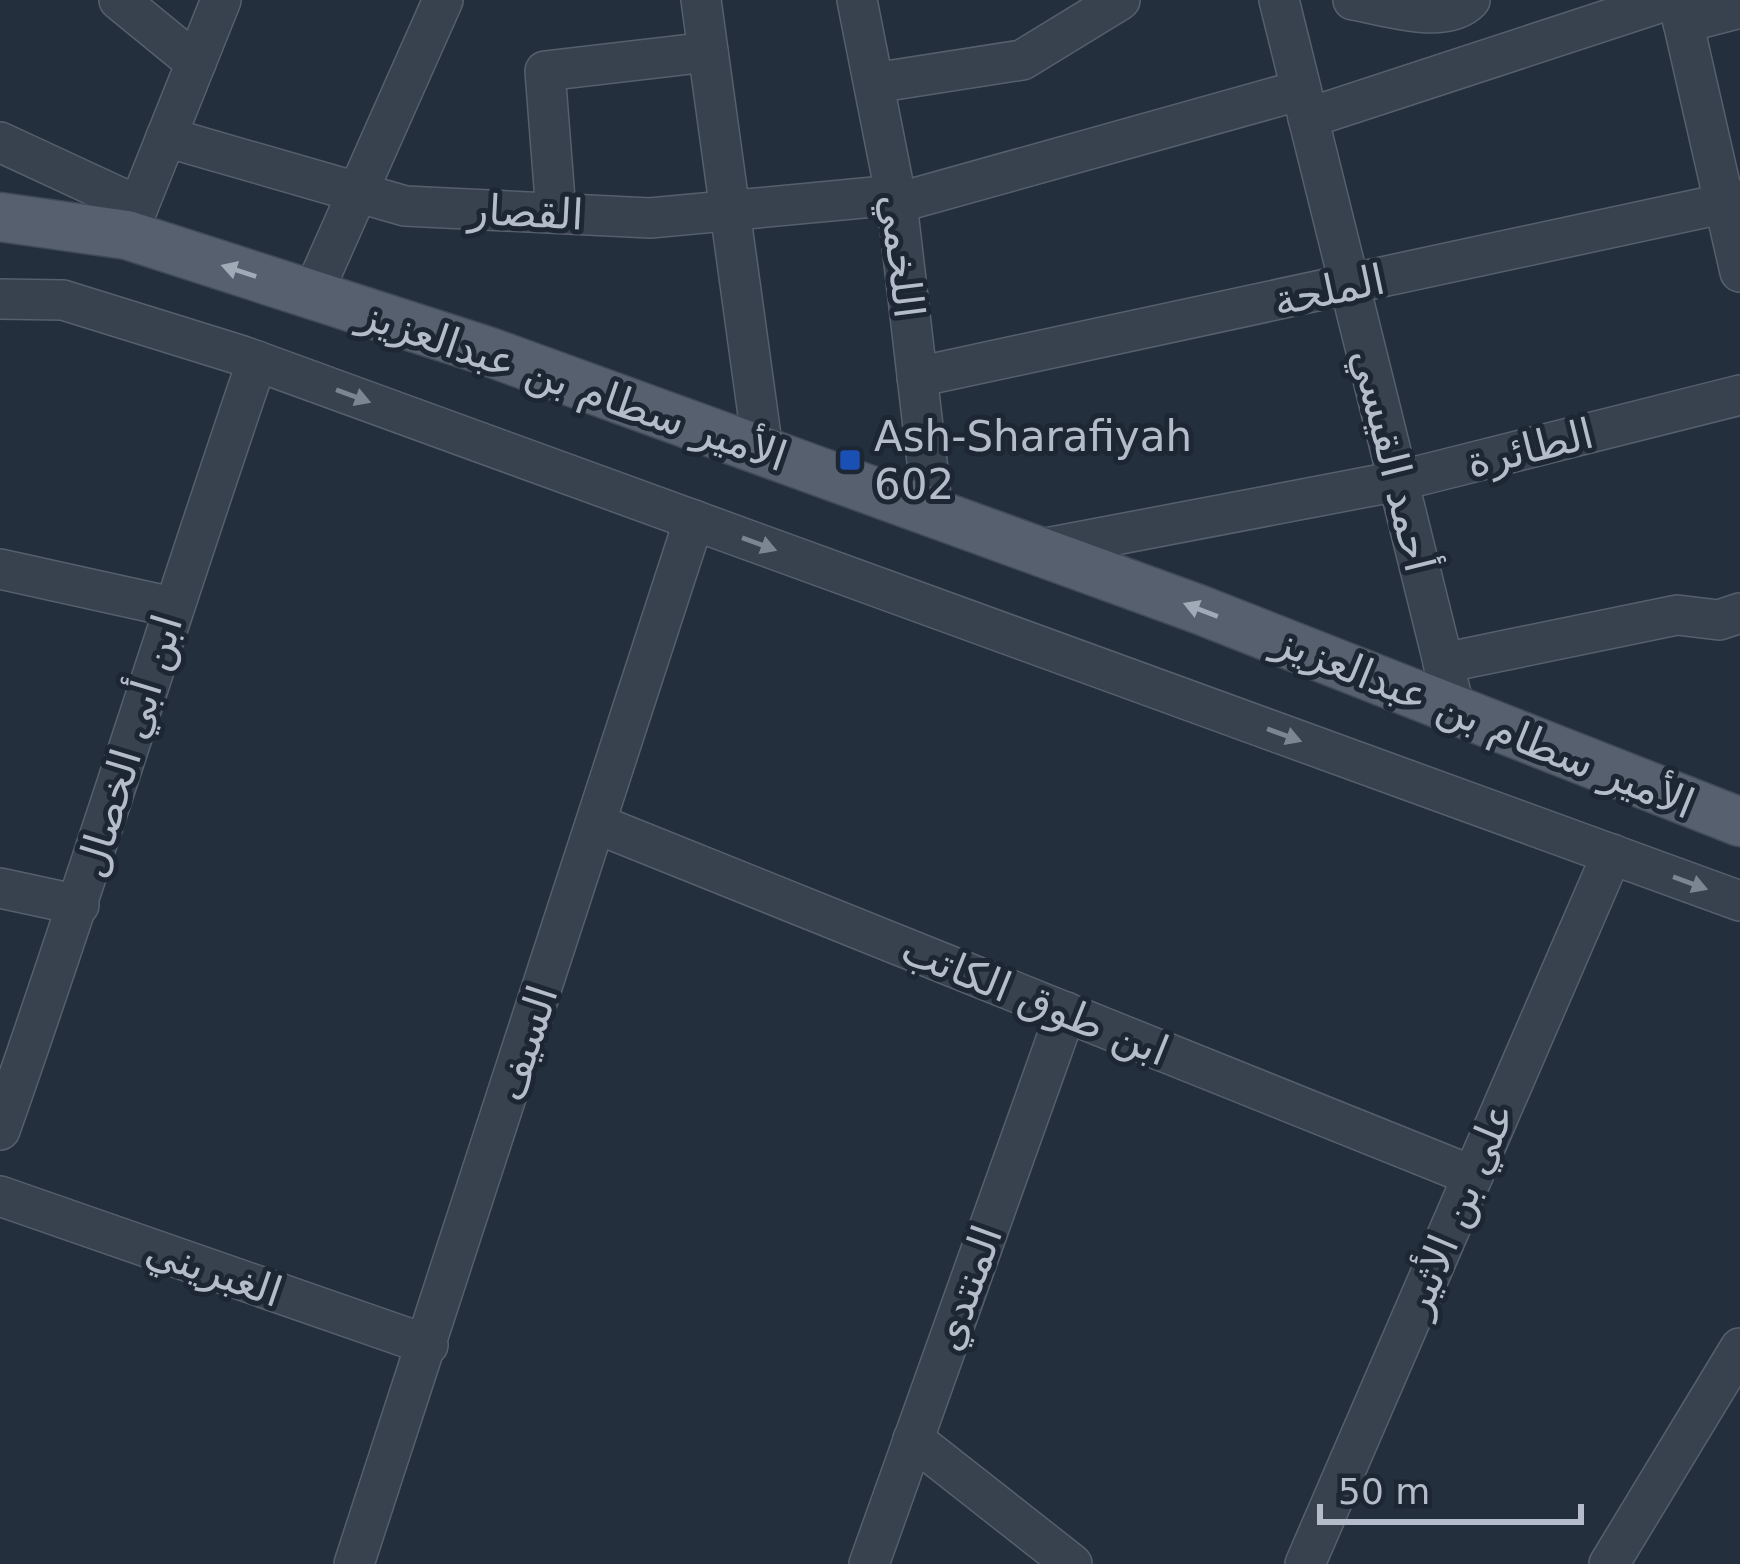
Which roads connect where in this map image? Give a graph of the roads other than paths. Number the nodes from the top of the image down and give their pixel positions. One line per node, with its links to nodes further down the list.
1 (119, 0): 13 (street)
2 (221, 0): 13 (street)
3 (443, 0): 18 (street)
4 (701, 0): 12 (street)
5 (857, 0): 14 (street, اللخمي)
6 (1120, 0): 14 (street)
7 (1279, 0): 15 (street, أحمد القيسي)
8 (1352, 0): 9 (street)
9 (1470, 0)
10 (1676, 8): 11 (street, القصار); 15 (street, القصار); 20 (street)
11 (1740, 8)
12 (708, 52): 21 (street); 22 (street)
13 (196, 63): 16 (street)
14 (874, 83): 19 (street, اللخمي)
15 (1305, 104): 19 (street, القصار); 26 (street, أحمد القيسي)
16 (166, 137): 18 (street, القصار); 24 (street)
17 (0, 142): 24 (street)
18 (360, 192): 22 (street, القصار); 27 (street)
19 (896, 199): 21 (street, القصار); 30 (street, اللخمي)
20 (1732, 201): 25 (street); 26 (street, الملحة)
21 (730, 211): 22 (street, القصار); 32 (street)
22 (556, 213)
23 (0, 217): 24 (main road, الأمير سطام بن عبدالعزيز)
24 (133, 221): 27 (main road, الأمير سطام بن عبدالعزيز, one-way to 24)
25 (1740, 272)
26 (1350, 286): 30 (street, الملحة); 33 (street, أحمد القيسي)
27 (312, 295): 32 (main road, الأمير سطام بن عبدالعزيز)
28 (0, 299): 29 (street, الأمير سطام بن عبدالعزيز)
29 (257, 361): 35 (street, الأمير سطام بن عبدالعزيز, one-way to 35); 38 (street, ابن أبي الخصال)
30 (917, 377): 34 (street, اللخمي)
31 (1740, 395): 33 (street, الطائرة)
32 (764, 451): 34 (main road, الأمير سطام بن عبدالعزيز)
33 (1398, 481): 36 (street, الطائرة); 40 (street, أحمد القيسي)
34 (933, 513): 36 (main road, الأمير سطام بن عبدالعزيز)
35 (694, 520): 43 (street, السيف); 44 (street, الأمير سطام بن عبدالعزيز, one-way to 44)
36 (1036, 550): 41 (main road, الأمير سطام بن عبدالعزيز, one-way to 36)
37 (0, 569): 38 (street)
38 (172, 607): 47 (street, ابن أبي الخصال)
39 (1740, 614): 40 (street)
40 (1443, 663): 41 (street, أحمد القيسي)
41 (1455, 710): 42 (main road, الأمير سطام بن عبدالعزيز)
42 (1740, 822)
43 (597, 824): 48 (street, ابن طوق الكاتب); 52 (street, السيف)
44 (1612, 854): 46 (street, الأمير سطام بن عبدالعزيز, one-way to 46); 50 (street, علي بن الأثير)
45 (0, 888): 47 (street)
46 (1740, 901)
47 (79, 905): 49 (street, ابن أبي الخصال)
48 (1066, 1012): 50 (street, ابن طوق الكاتب); 54 (street, المنتدي)
49 (0, 1130)
50 (1472, 1176): 58 (street, علي بن الأثير)
51 (0, 1196): 52 (street, الغبريني)
52 (428, 1345): 55 (street, السيف)
53 (1740, 1348): 59 (street)
54 (913, 1439): 56 (street, المنتدي); 57 (street)
55 (354, 1564)
56 (869, 1564)
57 (1072, 1564)
58 (1304, 1564)
59 (1609, 1564)

